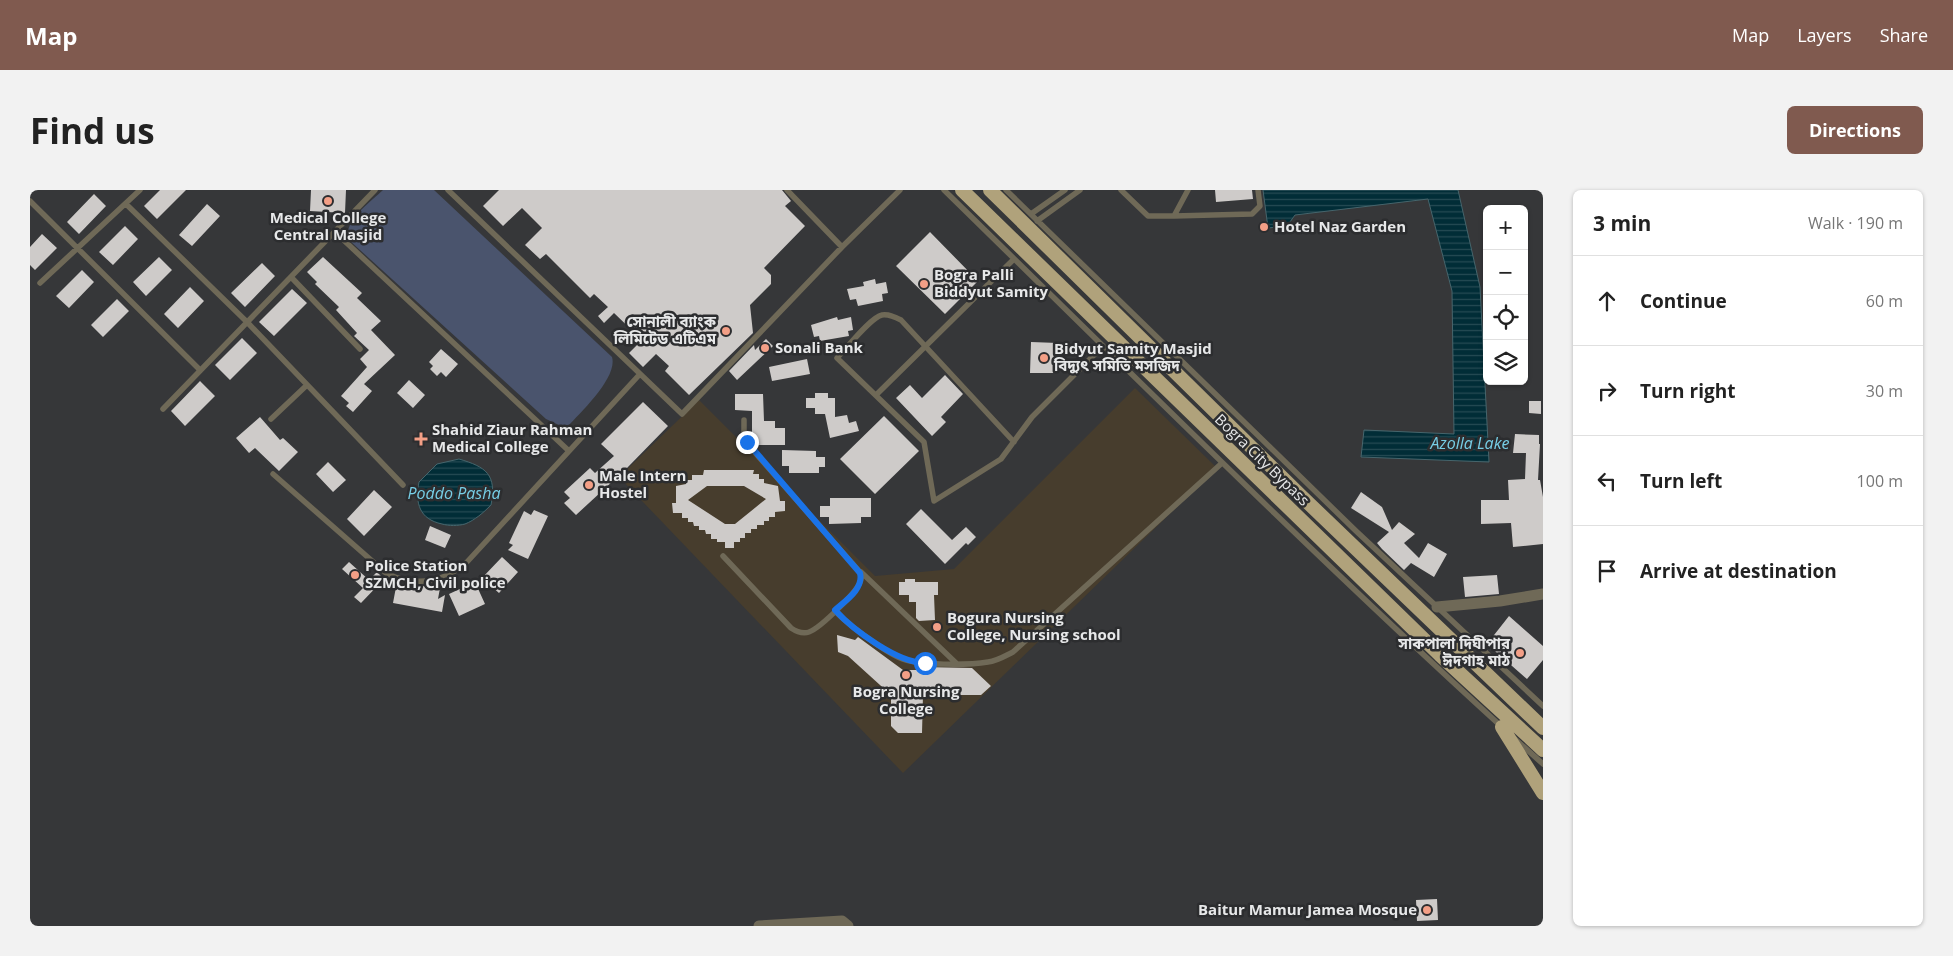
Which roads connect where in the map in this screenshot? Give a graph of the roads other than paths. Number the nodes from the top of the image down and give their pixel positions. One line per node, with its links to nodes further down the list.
1 (140, 190): 16 (lane)
2 (376, 190): 20 (lane)
3 (448, 190): 31 (lane)
4 (788, 190): 21 (lane)
5 (900, 190): 21 (lane)
6 (944, 190): 23 (lane)
7 (962, 190): 51 (highway, Bogra City Bypass)
8 (990, 190): 50 (highway, Bogra City Bypass)
9 (1006, 190): 17 (lane)
10 (1065, 190): 17 (lane)
11 (1080, 190): 19 (lane)
12 (1121, 190): 18 (lane)
13 (1188, 190): 18 (lane)
14 (1258, 190): 18 (lane)
15 (30, 201): 22 (lane)
16 (126, 204): 22 (lane); 26 (lane)
17 (1030, 214): 19 (lane)
18 (1174, 216)
19 (1037, 221): 45 (lane)
20 (335, 232): 24 (lane); 38 (lane)
21 (842, 246): 31 (lane)
22 (78, 249): 25 (lane); 30 (lane)
23 (1014, 258): 27 (lane); 28 (lane)
24 (291, 277): 26 (lane); 29 (lane)
25 (40, 283)
26 (247, 322): 30 (lane); 32 (lane)
27 (926, 346): 33 (lane); 33 (lane); 37 (lane)
28 (1103, 346): 37 (lane); 39 (lane)
29 (360, 349)
30 (200, 370): 34 (lane)
31 (640, 374): 38 (lane)
32 (307, 385): 35 (lane); 41 (lane)
33 (876, 395): 37 (lane)
34 (163, 409)
35 (270, 419)
36 (744, 420): 43 (lane)
37 (1014, 442)
38 (569, 451): 40 (lane)
39 (1222, 463): 47 (lane); 49 (lane)
40 (273, 474)
41 (403, 485)
42 (723, 556): 46 (lane)
43 (858, 569): 46 (lane); 47 (lane)
44 (1543, 594): 45 (street)
45 (1437, 606): 48 (lane)
46 (835, 610): 47 (lane)
47 (956, 663)
48 (1543, 706)
49 (1502, 726): 52 (lane); 53 (highway)
50 (1543, 728)
51 (1538, 745)
52 (1543, 764)
53 (1543, 793)
54 (759, 926): 55 (street)
55 (848, 926)

